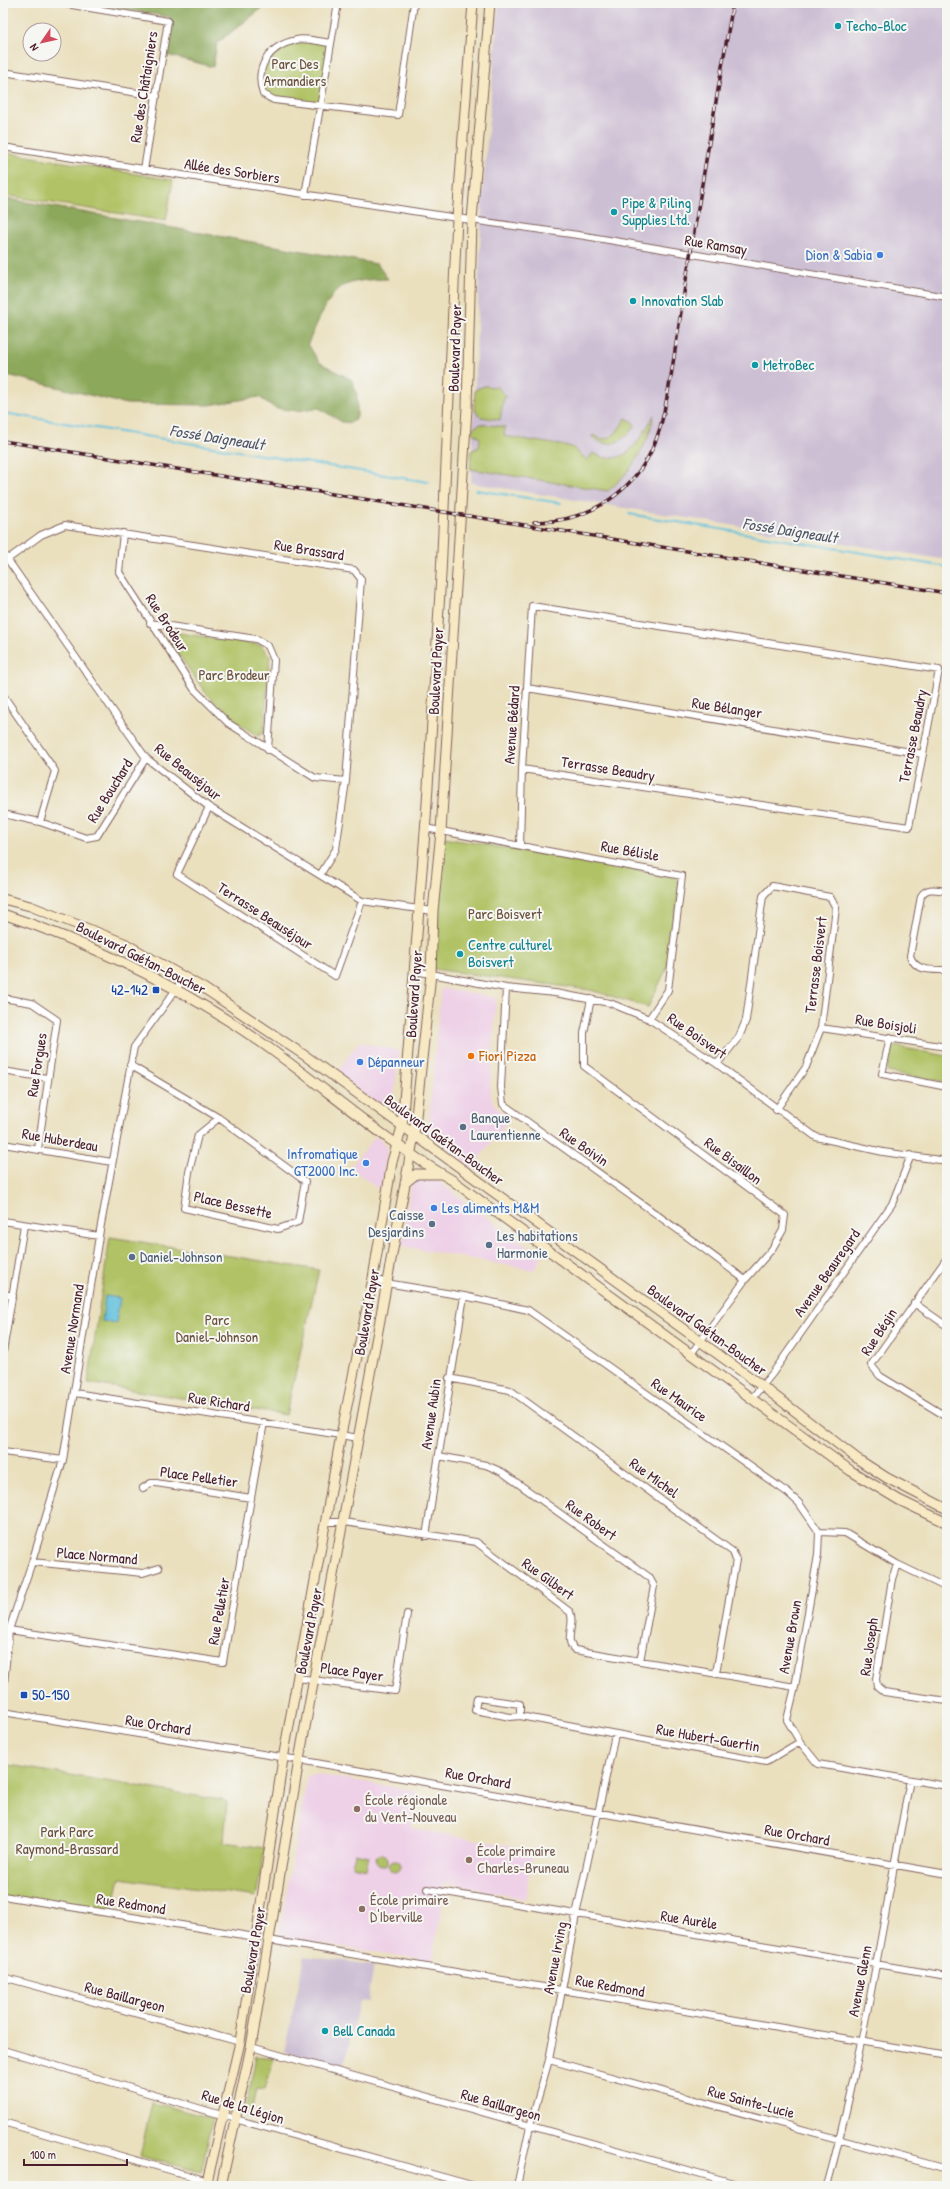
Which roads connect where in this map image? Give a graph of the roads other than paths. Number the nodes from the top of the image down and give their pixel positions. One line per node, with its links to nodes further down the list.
1 (60, 3): 8 (street, Rue des Châtaigniers)
2 (338, 3): 6 (street)
3 (414, 3): 9 (street)
4 (473, 3): 13 (street, Boulevard Payer)
5 (490, 3): 14 (street, Boulevard Payer)
6 (330, 43): 9 (street); 9 (street)
7 (3, 72): 8 (street)
8 (157, 96): 11 (street, Rue des Châtaigniers)
9 (321, 106): 12 (street)
10 (3, 147): 11 (street, Allée des Sorbiers)
11 (144, 170): 12 (street, Allée des Sorbiers)
12 (305, 195): 13 (street, Allée des Sorbiers)
13 (457, 218): 14 (street, Rue Ramsay); 19 (street, Boulevard Payer)
14 (472, 220): 15 (street, Rue Ramsay); 20 (street, Boulevard Payer)
15 (947, 297)
16 (123, 533): 18 (street, Rue Brassard); 22 (street, Rue Brodeur); 29 (street, Rue Brassard)
17 (3, 553): 18 (street, Rue Beauséjour)
18 (8, 559): 27 (street, Rue Beauséjour)
19 (440, 590): 20 (street); 33 (street, Boulevard Payer)
20 (455, 592): 34 (street, Boulevard Payer)
21 (532, 606): 23 (street, Avenue Bédard); 26 (street, Terrasse Beaudry)
22 (150, 622): 25 (street, Rue Brodeur); 25 (street)
23 (527, 688): 26 (street, Rue Bélanger); 28 (street, Avenue Bédard)
24 (3, 695): 32 (street)
25 (268, 750): 29 (street, Rue Brodeur)
26 (923, 754): 28 (street, Terrasse Beaudry)
27 (146, 758): 30 (street, Rue Beauséjour); 32 (street, Rue Bouchard)
28 (522, 769): 35 (street, Avenue Bédard)
29 (346, 781): 36 (street, Rue Brassard)
30 (209, 807): 36 (street, Rue Beauséjour); 39 (street, Terrasse Beauséjour)
31 (3, 814): 32 (street, Rue Bouchard)
32 (40, 822)
33 (426, 828): 34 (street, Rue Bélisle); 40 (street, Boulevard Payer)
34 (441, 832): 35 (street, Rue Bélisle); 41 (street, Boulevard Payer)
35 (520, 845): 51 (street, Rue Bélisle)
36 (320, 875): 39 (street, Rue Beauséjour)
37 (947, 891): 43 (street)
38 (3, 899): 46 (street, Boulevard Gaétan-Boucher)
39 (362, 901): 40 (street, Rue Beauséjour)
40 (418, 908): 41 (street, Rue Beauséjour); 44 (street, Boulevard Payer)
41 (433, 911): 45 (street, Boulevard Payer)
42 (3, 914): 48 (street, Boulevard Gaétan-Boucher)
43 (947, 970)
44 (415, 971): 45 (street, Rue Boisvert); 55 (street, Boulevard Payer)
45 (431, 974): 47 (street, Rue Boisvert); 56 (street, Boulevard Payer)
46 (184, 977): 48 (street, Avenue Normand); 64 (street, Boulevard Gaétan-Boucher)
47 (506, 988): 50 (street, Rue Boisvert); 82 (street, Rue Boivin)
48 (175, 990): 57 (street, Avenue Normand); 67 (street, Boulevard Gaétan-Boucher)
49 (3, 998): 60 (street, Rue Forgues)
50 (591, 999): 51 (street, Rue Boisvert); 82 (street, Rue Bisaillon)
51 (649, 1019): 58 (street, Rue Boisvert)
52 (821, 1028): 53 (street, Rue Boisjoli); 58 (street, Terrasse Boisvert); 62 (street, Terrasse Boisvert)
53 (890, 1038): 54 (street, Rue Boisjoli); 61 (street)
54 (947, 1047)
55 (408, 1053): 56 (street); 64 (street, Boulevard Payer)
56 (424, 1054): 65 (street, Boulevard Payer)
57 (130, 1064): 63 (street, Place Bessette); 72 (street, Avenue Normand)
58 (717, 1064): 62 (street, Rue Boisvert)
59 (3, 1071): 60 (street)
60 (47, 1078): 68 (street, Rue Forgues)
61 (947, 1087)
62 (776, 1110): 70 (street, Rue Boisvert)
63 (219, 1118): 63 (street, Place Bessette)
64 (402, 1127): 65 (street, Boulevard Gaétan-Boucher); 67 (street, Boulevard Payer)
65 (414, 1135): 69 (street, Boulevard Payer); 77 (street, Boulevard Gaétan-Boucher)
66 (3, 1144): 68 (street, Rue Huberdeau)
67 (397, 1144): 69 (street, Boulevard Gaétan-Boucher); 81 (street, Boulevard Payer)
68 (38, 1149): 72 (street, Rue Huberdeau)
69 (411, 1154): 73 (street, Boulevard Gaétan-Boucher); 74 (street, Boulevard Payer)
70 (910, 1155): 71 (street, Rue Boisvert); 93 (street, Avenue Beauregard)
71 (947, 1161)
72 (112, 1162): 78 (street, Avenue Normand)
73 (442, 1174): 74 (street); 79 (street, Boulevard Gaétan-Boucher)
74 (405, 1183): 83 (street, Boulevard Payer)
75 (3, 1221): 76 (street)
76 (24, 1224): 78 (street); 85 (street)
77 (544, 1230): 79 (street); 89 (street, Boulevard Gaétan-Boucher)
78 (99, 1236): 94 (street, Avenue Normand)
79 (536, 1241): 91 (street, Boulevard Gaétan-Boucher)
80 (947, 1258): 87 (street, Rue Bégin)
81 (373, 1278): 83 (street, Rue Maurice); 98 (street, Boulevard Payer)
82 (745, 1280): 89 (street, Rue Bisaillon)
83 (386, 1283): 86 (street, Rue Maurice); 99 (street, Boulevard Payer)
84 (3, 1294): 85 (street)
85 (13, 1296): 90 (street)
86 (464, 1296): 92 (street, Avenue Aubin); 109 (street, Rue Maurice)
87 (914, 1303): 88 (street); 96 (street, Rue Bégin)
88 (947, 1326)
89 (700, 1342): 91 (street, Rue Bisaillon); 93 (street, Boulevard Gaétan-Boucher)
90 (3, 1352)
91 (691, 1354): 95 (street, Boulevard Gaétan-Boucher)
92 (449, 1378): 101 (street, Avenue Aubin); 118 (street, Rue Michel)
93 (762, 1386): 95 (street, Avenue Beauregard); 105 (street, Boulevard Gaétan-Boucher)
94 (75, 1393): 97 (street, Rue Richard); 102 (street, Avenue Normand)
95 (752, 1398): 108 (street, Boulevard Gaétan-Boucher)
96 (947, 1417)
97 (264, 1422): 98 (street, Rue Richard); 104 (street, Rue Pelletier)
98 (341, 1435): 99 (street, Rue Richard); 106 (street, Boulevard Payer)
99 (359, 1438): 107 (street, Boulevard Payer)
100 (3, 1452): 102 (street)
101 (439, 1456): 110 (street, Avenue Aubin); 117 (street, Rue Robert)
102 (63, 1460): 111 (street, Avenue Normand)
103 (143, 1488): 104 (street, Place Pelletier)
104 (251, 1498): 116 (street, Rue Pelletier)
105 (947, 1510)
106 (327, 1522): 107 (street, Rue Gilbert); 119 (street, Boulevard Payer)
107 (344, 1522): 110 (street, Rue Gilbert); 120 (street, Boulevard Payer)
108 (947, 1523)
109 (819, 1532): 112 (street); 121 (street, Avenue Brown)
110 (426, 1536): 117 (street, Rue Gilbert)
111 (32, 1562): 113 (street, Place Normand); 116 (street, Avenue Normand)
112 (897, 1564): 114 (street); 123 (street, Rue Joseph)
113 (160, 1568)
114 (947, 1588)
115 (406, 1614): 120 (street, Place Payer)
116 (9, 1630): 122 (street, Avenue Normand)
117 (640, 1661): 118 (street, Rue Gilbert)
118 (716, 1673): 121 (street, Rue Gilbert)
119 (298, 1678): 120 (street, Place Payer); 128 (street, Boulevard Payer)
120 (315, 1679): 129 (street, Boulevard Payer)
121 (795, 1687): 127 (street, Avenue Brown)
122 (3, 1696)
123 (947, 1702)
124 (3, 1712): 128 (street, Rue Orchard)
125 (520, 1716): 125 (street, Rue Hubert-Guertin); 126 (street, Rue Hubert-Guertin)
126 (615, 1735): 127 (street, Rue Hubert-Guertin); 132 (street, Avenue Irving)
127 (800, 1742): 130 (street)
128 (283, 1759): 129 (street, Rue Orchard); 138 (street, Boulevard Payer)
129 (299, 1760): 132 (street, Rue Orchard); 139 (street, Boulevard Payer)
130 (910, 1780): 131 (street); 133 (street, Avenue Glenn)
131 (947, 1786)
132 (599, 1812): 133 (street, Rue Orchard); 137 (street, Avenue Irving)
133 (893, 1865): 134 (street, Rue Orchard); 140 (street, Avenue Glenn)
134 (947, 1874)
135 (427, 1889): 137 (street, Rue Aurèle)
136 (3, 1896): 138 (street, Rue Redmond)
137 (576, 1915): 140 (street, Rue Aurèle); 143 (street, Avenue Irving)
138 (255, 1937): 144 (street, Boulevard Payer)
139 (269, 1940): 143 (street, Rue Redmond); 146 (street, Boulevard Payer)
140 (876, 1964): 141 (street, Rue Aurèle); 145 (street, Avenue Glenn)
141 (947, 1976)
142 (3, 1977): 144 (street, Rue Baillargeon)
143 (561, 1991): 145 (street, Rue Redmond); 149 (street, Avenue Irving)
144 (240, 2042): 150 (street, Boulevard Payer)
145 (862, 2042): 148 (street, Rue Redmond); 154 (street, Avenue Glenn)
146 (251, 2047): 151 (street, Boulevard Payer); 153 (street, Rue Baillargeon)
147 (3, 2050): 150 (street, Rue de la Légion)
148 (947, 2056)
149 (549, 2060): 153 (street, Avenue Irving); 154 (street, Rue Sainte-Lucie)
150 (224, 2114): 151 (street, Rue de la Légion); 156 (street, Boulevard Payer)
151 (235, 2119): 157 (street, Boulevard Payer); 158 (street, Rue de la Légion)
152 (3, 2122): 156 (street)
153 (530, 2126): 159 (street, Avenue Irving); 160 (street, Rue Baillargeon)
154 (840, 2139): 155 (street, Rue Sainte-Lucie); 161 (street, Avenue Glenn)
155 (947, 2169)
156 (207, 2183)
157 (224, 2185)
158 (475, 2186)
159 (517, 2186)
160 (744, 2186)
161 (827, 2186)

